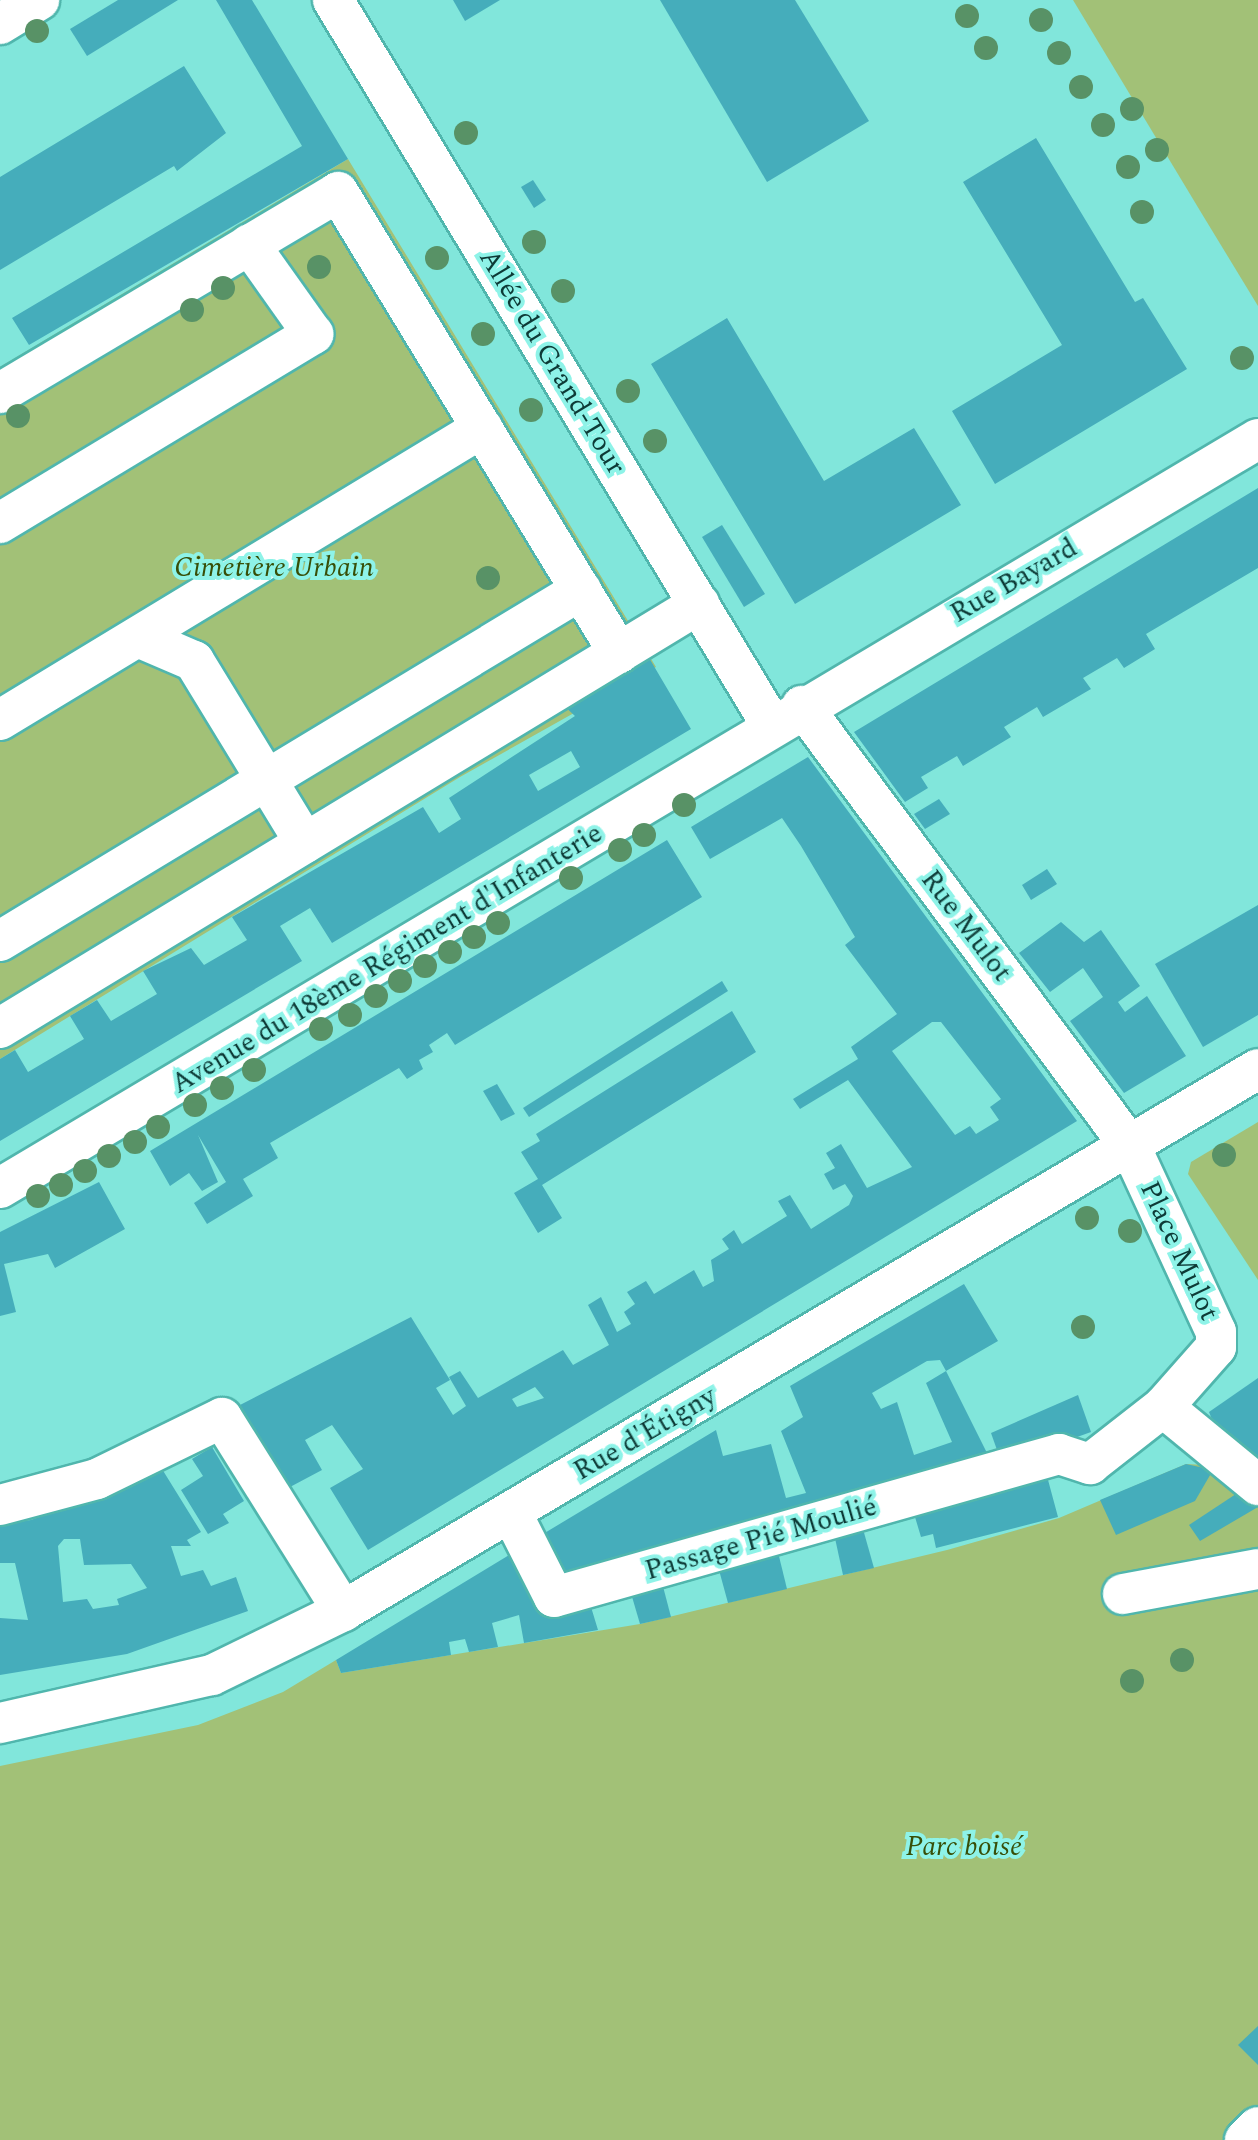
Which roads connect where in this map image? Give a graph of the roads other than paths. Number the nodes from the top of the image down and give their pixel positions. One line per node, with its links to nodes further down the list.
1 (39, 0): 3 (street)
2 (333, 0): 11 (street, Allée du Grand-Tour)
3 (0, 24)
4 (249, 244): 5 (street); 6 (street); 8 (street)
5 (0, 393)
6 (482, 428): 9 (street); 10 (street)
7 (1258, 439): 15 (street, Rue Bayard)
8 (0, 523)
9 (581, 590): 13 (street); 17 (street)
10 (194, 603): 12 (street); 14 (street)
11 (699, 604): 13 (street); 15 (street, Allée du Grand-Tour)
12 (138, 637): 14 (street); 16 (street)
13 (619, 653): 18 (street)
14 (194, 661): 17 (street)
15 (786, 715): 22 (street, Rue Mulot); 23 (street, Avenue du 18ème Régiment d'Infanterie)
16 (0, 720)
17 (267, 779): 18 (street); 19 (street)
18 (305, 843): 20 (street)
19 (0, 941)
20 (0, 1028)
21 (1258, 1069): 22 (street, Rue d'Étigny)
22 (1130, 1146): 24 (street, Place Mulot); 28 (street, Rue d'Étigny)
23 (0, 1188)
24 (1163, 1407): 25 (street, Place Mulot); 26 (street)
25 (1059, 1454): 28 (street, Passage Pié Moulié)
26 (1258, 1485)
27 (0, 1505): 31 (street)
28 (511, 1512): 31 (street, Rue d'Étigny)
29 (1258, 1569): 30 (street)
30 (1123, 1594)
31 (343, 1611): 32 (street, Rue d'Étigny)
32 (0, 1723)
33 (1258, 2127): 34 (street)
34 (1245, 2140)

